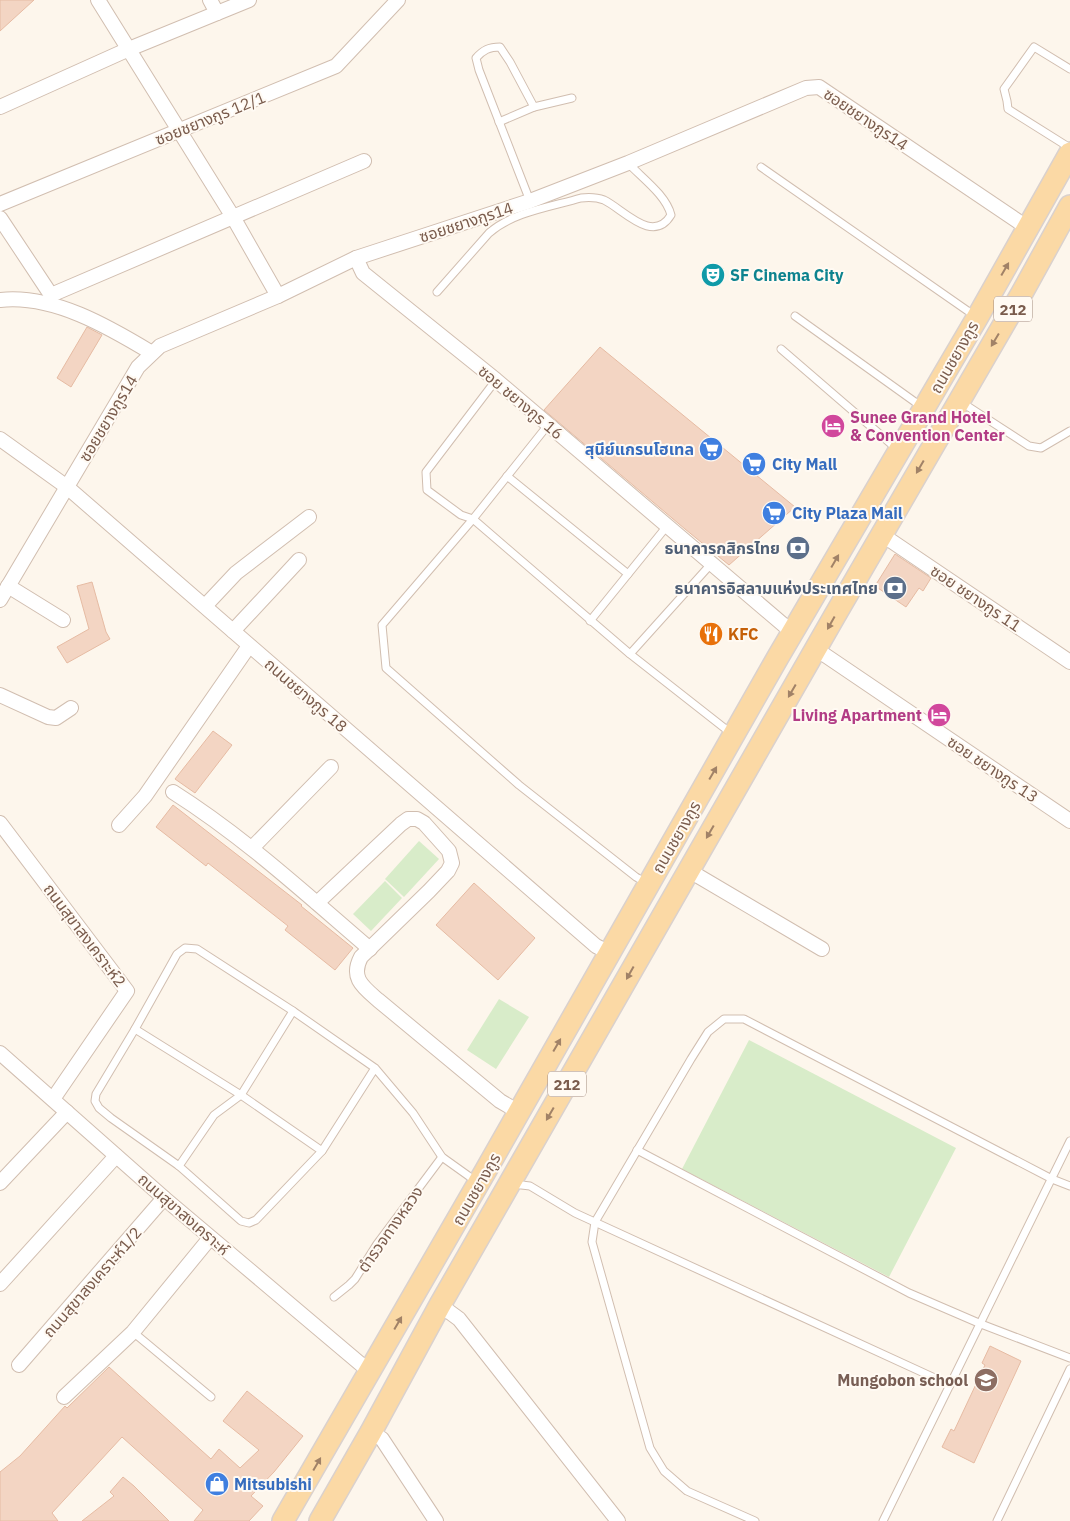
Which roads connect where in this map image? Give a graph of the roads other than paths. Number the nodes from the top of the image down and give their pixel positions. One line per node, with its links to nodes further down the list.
1 (98, 0): 6 (street)
2 (210, 0): 5 (street)
3 (249, 0): 5 (street)
4 (398, 0): 12 (street, ซอยชยางกูร 12/1)
5 (217, 13): 6 (street)
6 (129, 49): 10 (street); 12 (street)
7 (1070, 69): 13 (lane)
8 (572, 98): 9 (lane)
9 (534, 107): 11 (lane); 11 (lane)
10 (0, 108)
11 (499, 122): 18 (lane)
12 (178, 130): 19 (street, ซอยชยางกูร 12/1); 21 (street)
13 (1070, 148)
14 (1070, 153): 23 (main road, ถนนชยางกูร / 212)
15 (364, 161): 21 (street)
16 (628, 163): 18 (street, ซอยชยางกูร14); 23 (street, ซอยชยางกูร14); 25 (lane)
17 (761, 167): 29 (lane)
18 (530, 201): 24 (street, ซอยชยางกูร14)
19 (0, 204)
20 (1070, 206): 33 (main road, ถนนชยางกูร / 212, one-way to 33)
21 (233, 217): 22 (street); 26 (street)
22 (0, 218)
23 (1028, 228): 29 (main road, ถนนชยางกูร / 212, one-way to 23)
24 (356, 258): 26 (street, ซอยชยางกูร14); 32 (street, ซอย ชยางกูร 16)
25 (437, 292)
26 (278, 296): 31 (street, ซอยชยางกูร14)
27 (0, 300): 31 (street)
28 (795, 316): 34 (lane)
29 (977, 318): 34 (main road, ถนนชยางกูร / 212)
30 (781, 349): 38 (lane)
31 (152, 353): 40 (street, ซอยชยางกูร14)
32 (496, 380): 35 (street, ซอย ชยางกูร 16); 42 (lane)
33 (959, 400): 36 (lane); 44 (main road, ถนนชยางกูร / 212, one-way to 44)
34 (924, 408): 38 (main road, ถนนชยางกูร / 212)
35 (548, 425): 39 (lane); 43 (street, ซอย ชยางกูร 16)
36 (1070, 430)
37 (0, 439): 40 (street, ถนนชยางกูร 18)
38 (899, 451): 54 (main road, ถนนชยางกูร / 212, one-way to 38)
39 (507, 476): 42 (lane); 47 (lane)
40 (67, 487): 48 (street, ซอยชยางกูร14); 50 (street, ถนนชยางกูร 18)
41 (308, 517): 50 (street)
42 (473, 519): 52 (lane); 69 (lane)
43 (667, 526): 46 (street, ซอย ชยางกูร 16); 47 (lane)
44 (881, 534): 56 (main road, ถนนชยางกูร / 212, one-way to 56); 58 (street, ซอย ชยางกูร 11)
45 (300, 560): 53 (street)
46 (711, 564): 54 (street, ซอย ชยางกูร 16); 57 (lane)
47 (628, 574): 52 (lane)
48 (8, 586): 49 (street, ซอยชยางกูร14); 51 (street)
49 (0, 600)
50 (205, 606): 53 (street, ถนนชยางกูร 18)
51 (63, 620)
52 (590, 621): 57 (lane)
53 (233, 631): 55 (street, ถนนชยางกูร 18)
54 (793, 633): 56 (main road); 61 (main road, ถนนชยางกูร / 212)
55 (249, 646): 66 (street); 73 (street, ถนนชยางกูร 18)
56 (816, 649): 64 (street, ซอย ชยางกูร 13); 68 (main road, ถนนชยางกูร / 212, one-way to 68)
57 (630, 654): 61 (lane)
58 (1070, 662)
59 (0, 695): 60 (street)
60 (71, 708)
61 (734, 735): 69 (main road, ถนนชยางกูร / 212, one-way to 61)
62 (331, 767): 67 (street)
63 (173, 792): 67 (street)
64 (1070, 821)
65 (0, 823): 79 (street, ถนนสุขาสงเคราะห์2)
66 (119, 825)
67 (252, 848): 70 (street)
68 (688, 870): 72 (street); 90 (main road, ถนนชยางกูร / 212, one-way to 90)
69 (649, 885): 73 (main road, ถนนชยางกูร / 212)
70 (317, 903): 71 (street); 71 (street)
71 (370, 949): 81 (street)
72 (822, 949)
73 (610, 953): 81 (main road, ถนนชยางกูร / 212, one-way to 73)
74 (293, 1011): 75 (lane); 77 (lane); 78 (lane)
75 (135, 1029): 78 (lane); 87 (lane)
76 (0, 1054): 79 (street, ถนนสุขาสงเคราะห์)
77 (375, 1068): 84 (lane); 86 (lane)
78 (241, 1095): 84 (lane); 87 (lane)
79 (53, 1099): 80 (street, ถนนสุขาสงเคราะห์)
80 (68, 1112): 85 (street, ถนนสุขาสงเคราะห์); 91 (street)
81 (519, 1112): 88 (main road, ถนนชยางกูร / 212)
82 (1070, 1141): 89 (lane)
83 (637, 1150): 89 (lane); 94 (lane); 99 (lane)
84 (322, 1151): 87 (lane)
85 (116, 1156): 93 (street, ถนนสุขาสงเคราะห์); 96 (street)
86 (442, 1157): 88 (lane); 97 (lane, ตำรวจทางหลวง)
87 (178, 1166)
88 (483, 1176): 90 (main road); 104 (main road, ถนนชยางกูร / 212, one-way to 88)
89 (1052, 1179): 92 (lane); 99 (lane)
90 (510, 1183): 94 (lane); 98 (main road, ถนนชยางกูร / 212)
91 (0, 1184)
92 (1070, 1186)
93 (164, 1198): 95 (street, ถนนสุขาสงเคราะห์); 102 (street, ถนนสุขาสงเคราะห์1/2)
94 (595, 1222): 105 (lane); 113 (lane)
95 (210, 1238): 100 (street); 104 (street, ถนนสุขาสงเคราะห์)
96 (0, 1284)
97 (334, 1297)
98 (440, 1305): 108 (main road, ถนนชยางกูร / 212); 112 (street)
99 (980, 1324): 101 (lane); 105 (lane)
100 (133, 1332): 106 (street); 107 (lane)
101 (1070, 1358)
102 (19, 1365)
103 (1070, 1368): 115 (lane)
104 (370, 1372): 109 (main road, ถนนชยางกูร / 212, one-way to 104)
105 (950, 1385): 114 (lane)
106 (64, 1397)
107 (211, 1398)
108 (371, 1432): 110 (main road, ถนนชยางกูร / 212); 111 (street)
109 (284, 1521)
110 (320, 1521)
111 (436, 1521)
112 (618, 1521)
113 (755, 1521)
114 (883, 1521)
115 (998, 1521)

